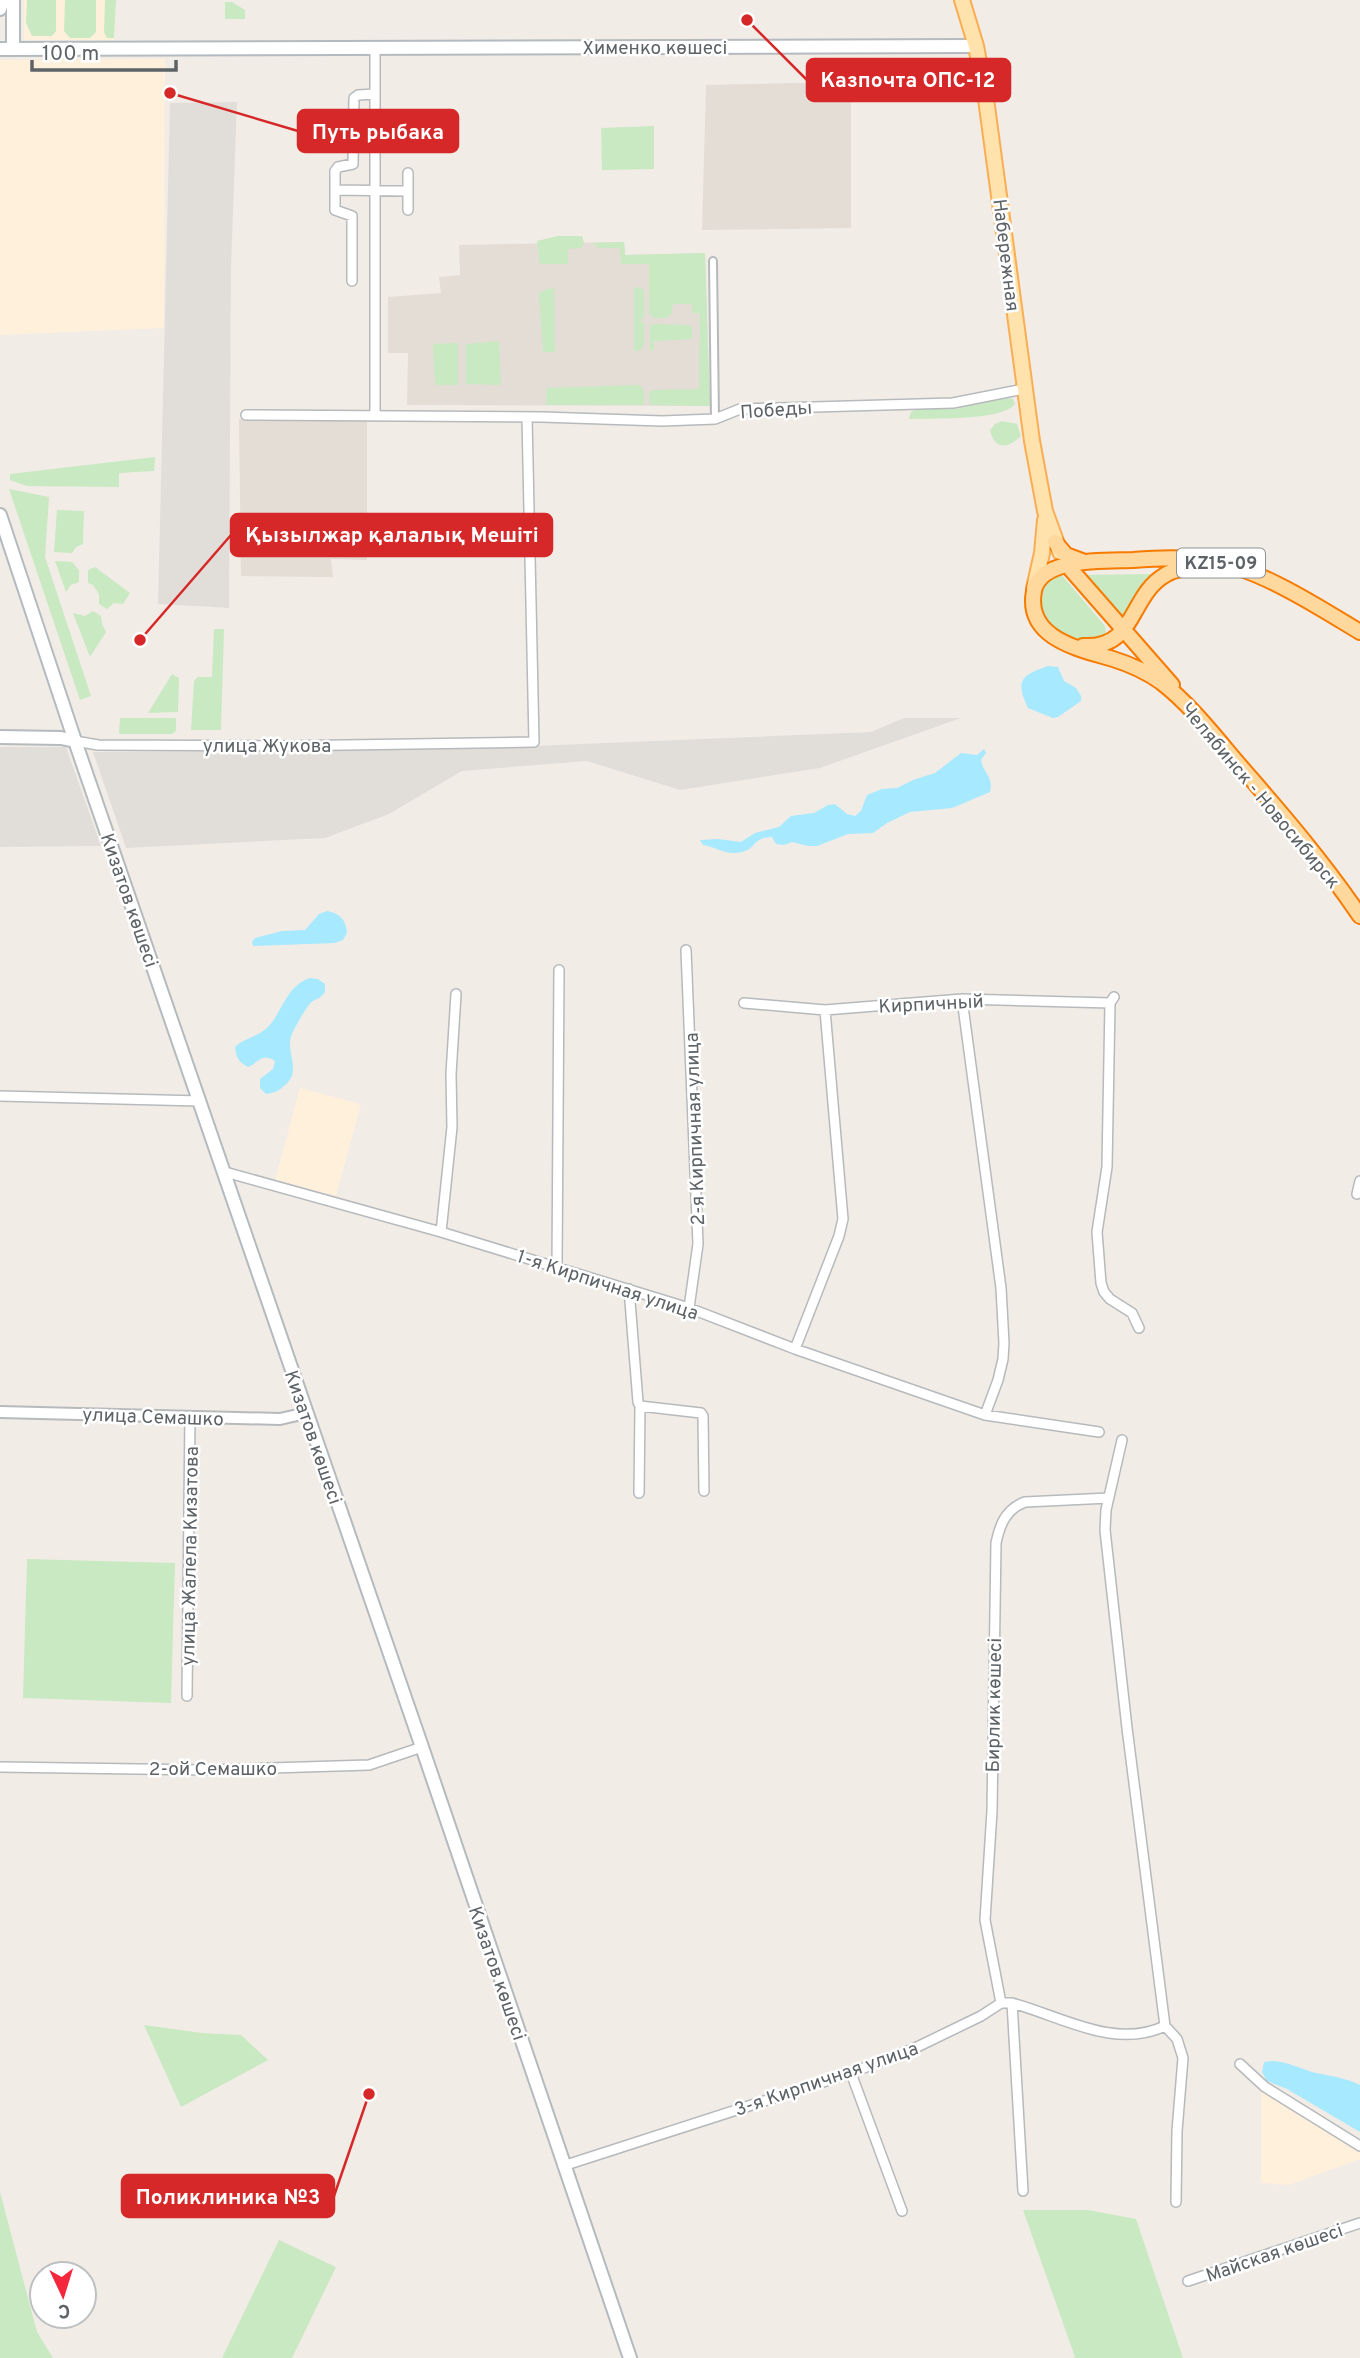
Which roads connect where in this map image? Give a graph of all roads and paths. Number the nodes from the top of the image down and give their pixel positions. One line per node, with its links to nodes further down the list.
1 (3, 0): 4 (main road)
2 (13, 0): 7 (main road)
3 (962, 0): 5 (main road, Набережная)
4 (0, 9)
5 (976, 46): 6 (main road, Хименко көшесі); 16 (main road, Набережная)
6 (375, 48): 7 (main road, Хименко көшесі); 8 (street)
7 (6, 49)
8 (375, 94): 10 (street); 11 (street)
9 (408, 173): 12 (street)
10 (335, 190): 11 (street); 15 (street)
11 (374, 191): 12 (street); 18 (street)
12 (408, 191): 13 (street)
13 (408, 210)
14 (713, 261): 20 (street)
15 (352, 281)
16 (1024, 388): 20 (street, Победы); 21 (main road, Набережная)
17 (246, 415): 18 (street, Победы)
18 (375, 415): 19 (street, Победы)
19 (527, 417): 20 (street, Победы); 35 (street, улица Жукова)
20 (715, 419)
21 (1045, 511): 23 (main road, Набережная); 26 (main road, Набережная)
22 (0, 515): 35 (main road, Кизатов көшесі)
23 (1055, 542): 24 (highway); 25 (main road, Набережная)
24 (1098, 562): 25 (highway, KZ15-09); 29 (highway, KZ15-09)
25 (1067, 565): 26 (highway, KZ15-09); 27 (highway)
26 (1034, 588): 31 (highway, Челябинск - Новосибирск)
27 (1104, 607): 28 (highway); 32 (highway)
28 (1125, 629): 30 (highway, KZ15-09); 32 (highway); 34 (highway)
29 (1360, 632)
30 (1360, 638)
31 (1063, 643): 32 (highway); 34 (highway, Челябинск - Новосибирск)
32 (1101, 645)
33 (0, 737): 35 (main road, улица Жукова)
34 (1216, 737): 36 (highway, Челябинск - Новосибирск)
35 (75, 741): 44 (main road, Кизатов көшесі)
36 (1360, 916)
37 (686, 950): 51 (street, 2-я Кирпичная улица)
38 (559, 970): 49 (street)
39 (456, 993): 48 (street)
40 (962, 999): 42 (street, Кирпичный); 52 (street, Кирпичный); 57 (street)
41 (744, 1003): 42 (street, Кирпичный)
42 (825, 1010): 53 (street)
43 (0, 1096): 44 (street)
44 (200, 1101): 45 (main road, Кизатов көшесі)
45 (225, 1172): 48 (street, 1-я Кирпичная улица); 56 (main road, Кизатов көшесі)
46 (1360, 1181): 47 (street)
47 (1357, 1194)
48 (441, 1232): 49 (street, 1-я Кирпичная улица)
49 (557, 1267): 50 (street, 1-я Кирпичная улица)
50 (629, 1289): 51 (street, 1-я Кирпичная улица); 54 (street)
51 (689, 1308): 53 (street, 1-я Кирпичная улица)
52 (1139, 1328)
53 (795, 1349): 57 (street, 1-я Кирпичная улица)
54 (640, 1406): 61 (street); 62 (street)
55 (0, 1412): 58 (street, улица Семашко)
56 (306, 1413): 58 (street, улица Семашко); 65 (main road, Кизатов көшесі)
57 (985, 1415): 59 (street, 1-я Кирпичная улица)
58 (191, 1416): 64 (street, улица Жалела Кизатова)
59 (1099, 1432)
60 (1122, 1440): 63 (street)
61 (704, 1490)
62 (639, 1493)
63 (1109, 1498): 67 (street, Бирлик көшесі); 69 (street)
64 (187, 1696)
65 (422, 1747): 66 (street, 2-ой Семашко); 73 (main road, Кизатов көшесі)
66 (0, 1767)
67 (1001, 2003): 68 (street); 71 (street, 3-я Кирпичная улица)
68 (1012, 2003): 69 (street); 74 (street)
69 (1165, 2026): 75 (street)
70 (1240, 2064): 72 (street)
71 (851, 2073): 73 (street, 3-я Кирпичная улица); 76 (street)
72 (1360, 2146)
73 (563, 2166): 79 (main road, Кизатов көшесі)
74 (1023, 2191)
75 (1176, 2202)
76 (902, 2211)
77 (1360, 2223): 78 (street, Майская көшесі)
78 (1188, 2281)
79 (629, 2358)

